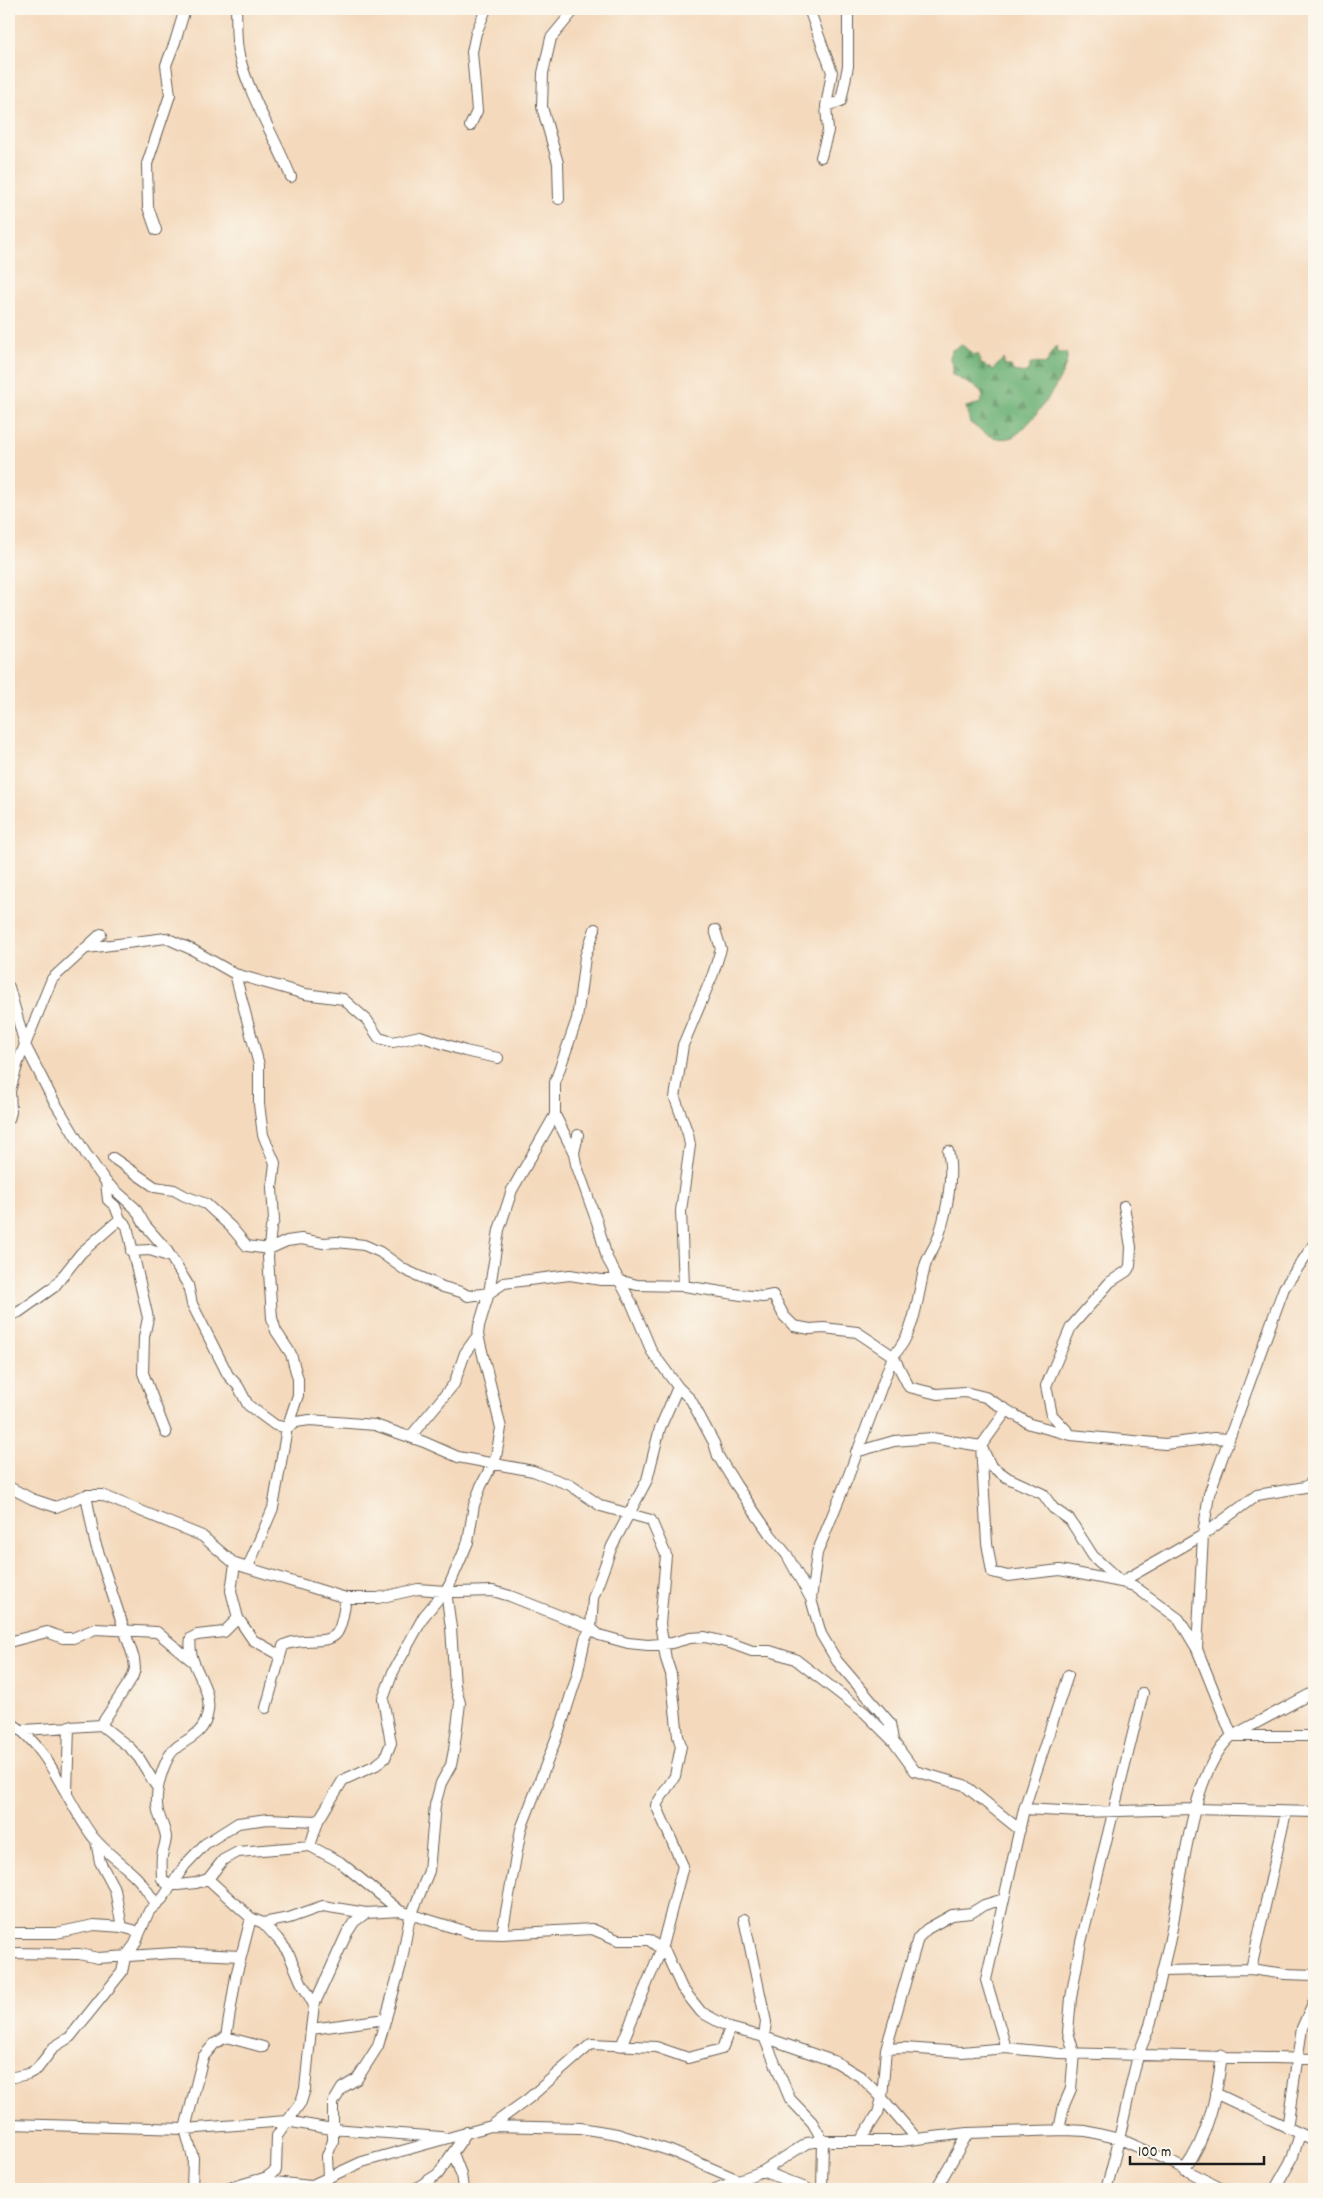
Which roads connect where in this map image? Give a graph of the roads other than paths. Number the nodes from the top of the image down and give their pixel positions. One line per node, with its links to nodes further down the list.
1 (185, 9): 12 (street)
2 (236, 9): 10 (street)
3 (486, 9): 8 (street)
4 (575, 9): 11 (street)
5 (809, 9): 7 (street)
6 (848, 9): 7 (street)
7 (826, 106): 9 (street)
8 (470, 126)
9 (821, 157)
10 (291, 176)
11 (559, 199)
12 (156, 230)
13 (595, 929): 21 (street)
14 (715, 930): 35 (street)
15 (101, 934): 16 (street)
16 (87, 948): 17 (street); 19 (street)
17 (235, 974): 20 (street); 31 (street)
18 (9, 987): 19 (street)
19 (25, 1045): 22 (street); 27 (street)
20 (498, 1058)
21 (555, 1115): 25 (street); 36 (street)
22 (9, 1119)
23 (578, 1135): 25 (street)
24 (948, 1151): 39 (street)
25 (574, 1153): 34 (street)
26 (113, 1158): 31 (street)
27 (106, 1182): 29 (street); 33 (street)
28 (1124, 1206): 44 (street)
29 (120, 1219): 32 (street); 37 (street)
30 (1314, 1244): 46 (street)
31 (269, 1249): 36 (street); 42 (street)
32 (131, 1251): 33 (street); 43 (street)
33 (171, 1256): 42 (street)
34 (618, 1280): 35 (street); 36 (street); 40 (street)
35 (684, 1286): 39 (street)
36 (489, 1293): 38 (street)
37 (9, 1316)
38 (478, 1335): 45 (street); 49 (street)
39 (893, 1356): 41 (street); 48 (street)
40 (678, 1387): 53 (street); 60 (street)
41 (1007, 1410): 44 (street); 47 (street)
42 (287, 1428): 45 (street); 56 (street)
43 (166, 1433)
44 (1070, 1435): 46 (street)
45 (410, 1437): 49 (street)
46 (1229, 1440): 54 (street)
47 (981, 1446): 48 (street); 57 (street); 57 (street)
48 (856, 1452): 60 (street)
49 (492, 1464): 53 (street); 58 (street)
50 (1314, 1481): 54 (street)
51 (9, 1487): 52 (street)
52 (86, 1494): 55 (street); 63 (street)
53 (630, 1514): 62 (street); 65 (street)
54 (1203, 1535): 57 (street); 66 (street)
55 (235, 1564): 56 (street); 61 (street)
56 (248, 1567): 59 (street)
57 (1121, 1582): 66 (street)
58 (446, 1591): 59 (street); 62 (street); 87 (street); 97 (street)
59 (346, 1598): 67 (street)
60 (810, 1599): 79 (street)
61 (238, 1618): 67 (street); 68 (street)
62 (591, 1628): 65 (street); 104 (street)
63 (124, 1630): 64 (street); 68 (street); 74 (street)
64 (9, 1642)
65 (664, 1644): 79 (street); 105 (street)
66 (1197, 1650): 77 (street)
67 (280, 1654): 72 (street)
68 (192, 1661): 80 (street)
69 (1068, 1674): 82 (street)
70 (1314, 1692): 77 (street)
71 (1143, 1693): 84 (street)
72 (266, 1708)
73 (10, 1724): 76 (street)
74 (101, 1725): 75 (street); 80 (street)
75 (69, 1726): 76 (street); 81 (street)
76 (24, 1730): 81 (street)
77 (1232, 1736): 78 (street); 83 (street)
78 (1314, 1736)
79 (893, 1741): 88 (street)
80 (158, 1789): 92 (street)
81 (67, 1793): 89 (street)
82 (1024, 1809): 84 (street); 88 (street)
83 (1194, 1809): 84 (street); 85 (street); 110 (street)
84 (1114, 1811): 123 (street)
85 (1286, 1812): 86 (street); 109 (street)
86 (1314, 1812)
87 (318, 1821): 90 (street); 92 (street)
88 (1020, 1830): 93 (street)
89 (96, 1841): 94 (street); 101 (street)
90 (310, 1846): 91 (street); 95 (street)
91 (208, 1879): 92 (street); 98 (street)
92 (173, 1885): 94 (street)
93 (1004, 1899): 121 (street); 122 (street)
94 (156, 1904): 103 (street)
95 (400, 1911): 96 (street); 97 (street)
96 (366, 1913): 100 (street); 113 (street)
97 (411, 1915): 104 (street); 114 (street)
98 (252, 1918): 100 (street); 107 (street)
99 (744, 1919): 118 (street)
100 (263, 1923): 113 (street)
101 (122, 1926): 102 (street); 103 (street)
102 (9, 1933)
103 (139, 1934): 108 (street)
104 (502, 1934): 105 (street)
105 (661, 1950): 115 (street); 119 (street)
106 (9, 1953): 108 (street)
107 (241, 1956): 108 (street); 117 (street)
108 (125, 1958): 128 (street)
109 (1251, 1969): 110 (street); 111 (street)
110 (1162, 1971): 124 (street)
111 (1314, 1975)
112 (1314, 2001): 126 (street)
113 (314, 2005): 116 (street)
114 (386, 2019): 116 (street); 136 (street)
115 (730, 2028): 118 (street); 119 (street)
116 (311, 2029): 131 (street)
117 (226, 2036): 120 (street); 135 (street)
118 (764, 2036): 130 (street); 146 (street)
119 (621, 2046): 133 (street)
120 (263, 2047)
121 (1006, 2048): 122 (street); 123 (street)
122 (886, 2049): 130 (street)
123 (1074, 2053): 124 (street); 137 (street)
124 (1138, 2054): 125 (street); 144 (street)
125 (1222, 2055): 126 (street); 129 (street)
126 (1296, 2058): 127 (street); 134 (street)
127 (1314, 2059)
128 (9, 2078)
129 (1215, 2093): 134 (street); 149 (street)
130 (882, 2098): 143 (street); 147 (street)
131 (286, 2121): 135 (street); 136 (street); 152 (street)
132 (9, 2124): 135 (street); 138 (street)
133 (491, 2126): 139 (street); 153 (street)
134 (1288, 2128): 141 (street)
135 (185, 2129): 154 (street)
136 (332, 2129): 142 (street); 151 (street)
137 (1059, 2130): 140 (street); 144 (street)
138 (9, 2131)
139 (467, 2132): 142 (street); 148 (street)
140 (968, 2133): 143 (street); 162 (street)
141 (1300, 2134): 145 (street); 165 (street)
142 (450, 2138): 151 (street)
143 (917, 2139): 147 (street)
144 (1120, 2139): 149 (street); 163 (street)
145 (1314, 2140)
146 (823, 2141): 147 (street); 150 (street); 161 (street)
147 (860, 2141)
148 (453, 2153): 157 (street); 158 (street)
149 (1184, 2170): 164 (street)
150 (763, 2171): 153 (street); 160 (street)
151 (328, 2177): 152 (street); 156 (street)
152 (257, 2180): 155 (street)
153 (741, 2181): 159 (street)
154 (192, 2189)
155 (225, 2189)
156 (325, 2189)
157 (415, 2189)
158 (462, 2189)
159 (715, 2189)
160 (808, 2189)
161 (822, 2189)
162 (936, 2189)
163 (1106, 2189)
164 (1222, 2189)
165 (1275, 2189)

